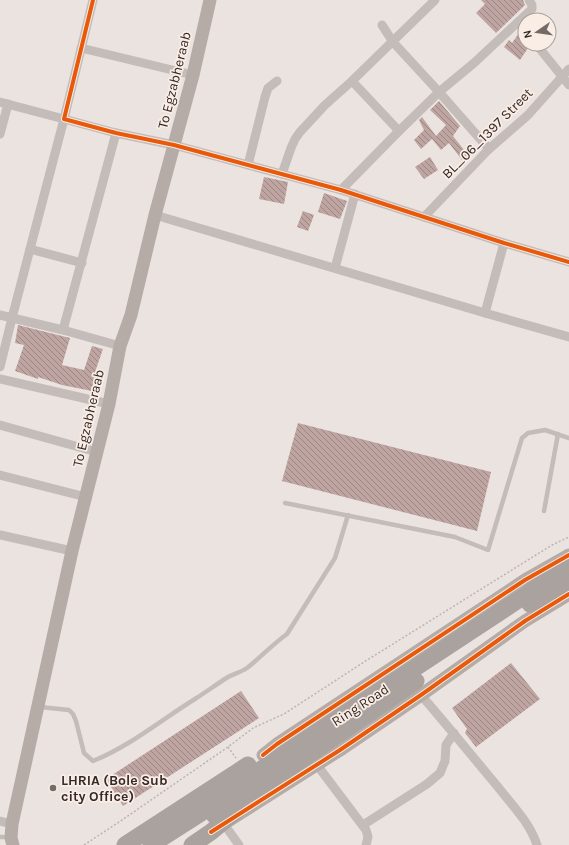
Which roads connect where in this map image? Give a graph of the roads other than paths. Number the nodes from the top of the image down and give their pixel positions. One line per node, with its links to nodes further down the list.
1 (93, 0): 9 (street)
2 (210, 0): 12 (main road, To Egzabheraab)
3 (529, 0): 5 (street)
4 (429, 2): 8 (street)
5 (529, 12)
6 (517, 23): 17 (street)
7 (382, 25): 8 (street)
8 (393, 42): 15 (street); 17 (street)
9 (81, 48): 12 (street); 19 (street)
10 (542, 52): 13 (street)
11 (569, 69): 13 (street, BL_06_1397 Street)
12 (193, 75): 23 (main road, To Egzabheraab)
13 (562, 77): 16 (street); 24 (street, BL_06_1397 Street)
14 (277, 81): 25 (street)
15 (352, 81): 20 (street); 26 (street)
16 (569, 85)
17 (439, 92): 20 (street); 24 (street)
18 (4, 103): 19 (street); 22 (street)
19 (64, 118): 21 (street); 32 (street)
20 (399, 131): 27 (street)
21 (116, 133): 23 (street); 34 (street)
22 (0, 134)
23 (174, 146): 25 (street); 29 (main road, To Egzabheraab)
24 (489, 149): 30 (street, BL_06_1397 Street)
25 (248, 165): 26 (street)
26 (282, 174): 27 (street)
27 (341, 190): 28 (street)
28 (355, 194): 30 (street); 35 (street)
29 (155, 215): 35 (street); 41 (main road, To Egzabheraab)
30 (424, 217): 31 (street)
31 (504, 243): 33 (street); 36 (street)
32 (30, 249): 34 (street); 38 (street)
33 (569, 262)
34 (82, 263): 39 (street)
35 (335, 268): 36 (street)
36 (485, 313): 40 (street)
37 (0, 315): 38 (street)
38 (12, 318): 39 (street); 42 (street)
39 (63, 330): 41 (street)
40 (569, 337)
41 (120, 346): 44 (main road, To Egzabheraab)
42 (0, 367)
43 (0, 379): 44 (street)
44 (109, 404): 48 (main road, To Egzabheraab)
45 (0, 425): 48 (street)
46 (558, 434): 47 (lane); 52 (lane); 53 (lane)
47 (569, 438)
48 (97, 452): 50 (main road, To Egzabheraab)
49 (0, 475): 50 (street)
50 (86, 498): 55 (main road, To Egzabheraab)
51 (285, 503): 53 (lane)
52 (544, 511)
53 (348, 515): 61 (lane)
54 (0, 536): 55 (street)
55 (72, 551): 61 (main road, To Egzabheraab)
56 (569, 555): 63 (main road)
57 (569, 565): 65 (highway, Ring Road)
58 (569, 582): 65 (highway, Ring Road)
59 (569, 594): 60 (main road)
60 (421, 695): 62 (street); 64 (main road)
61 (38, 707): 66 (main road, To Egzabheraab)
62 (454, 733): 67 (street); 75 (street)
63 (263, 755): 65 (highway); 69 (highway)
64 (317, 765): 65 (main road); 67 (street)
65 (212, 821): 70 (highway, Ring Road); 71 (highway, Ring Road); 72 (highway); 73 (street)
66 (6, 822): 68 (main road, To Egzabheraab)
67 (363, 825): 74 (street)
68 (8, 840)
69 (125, 845)
70 (151, 845)
71 (169, 845)
72 (192, 845)
73 (239, 845)
74 (366, 845)
75 (537, 845)

